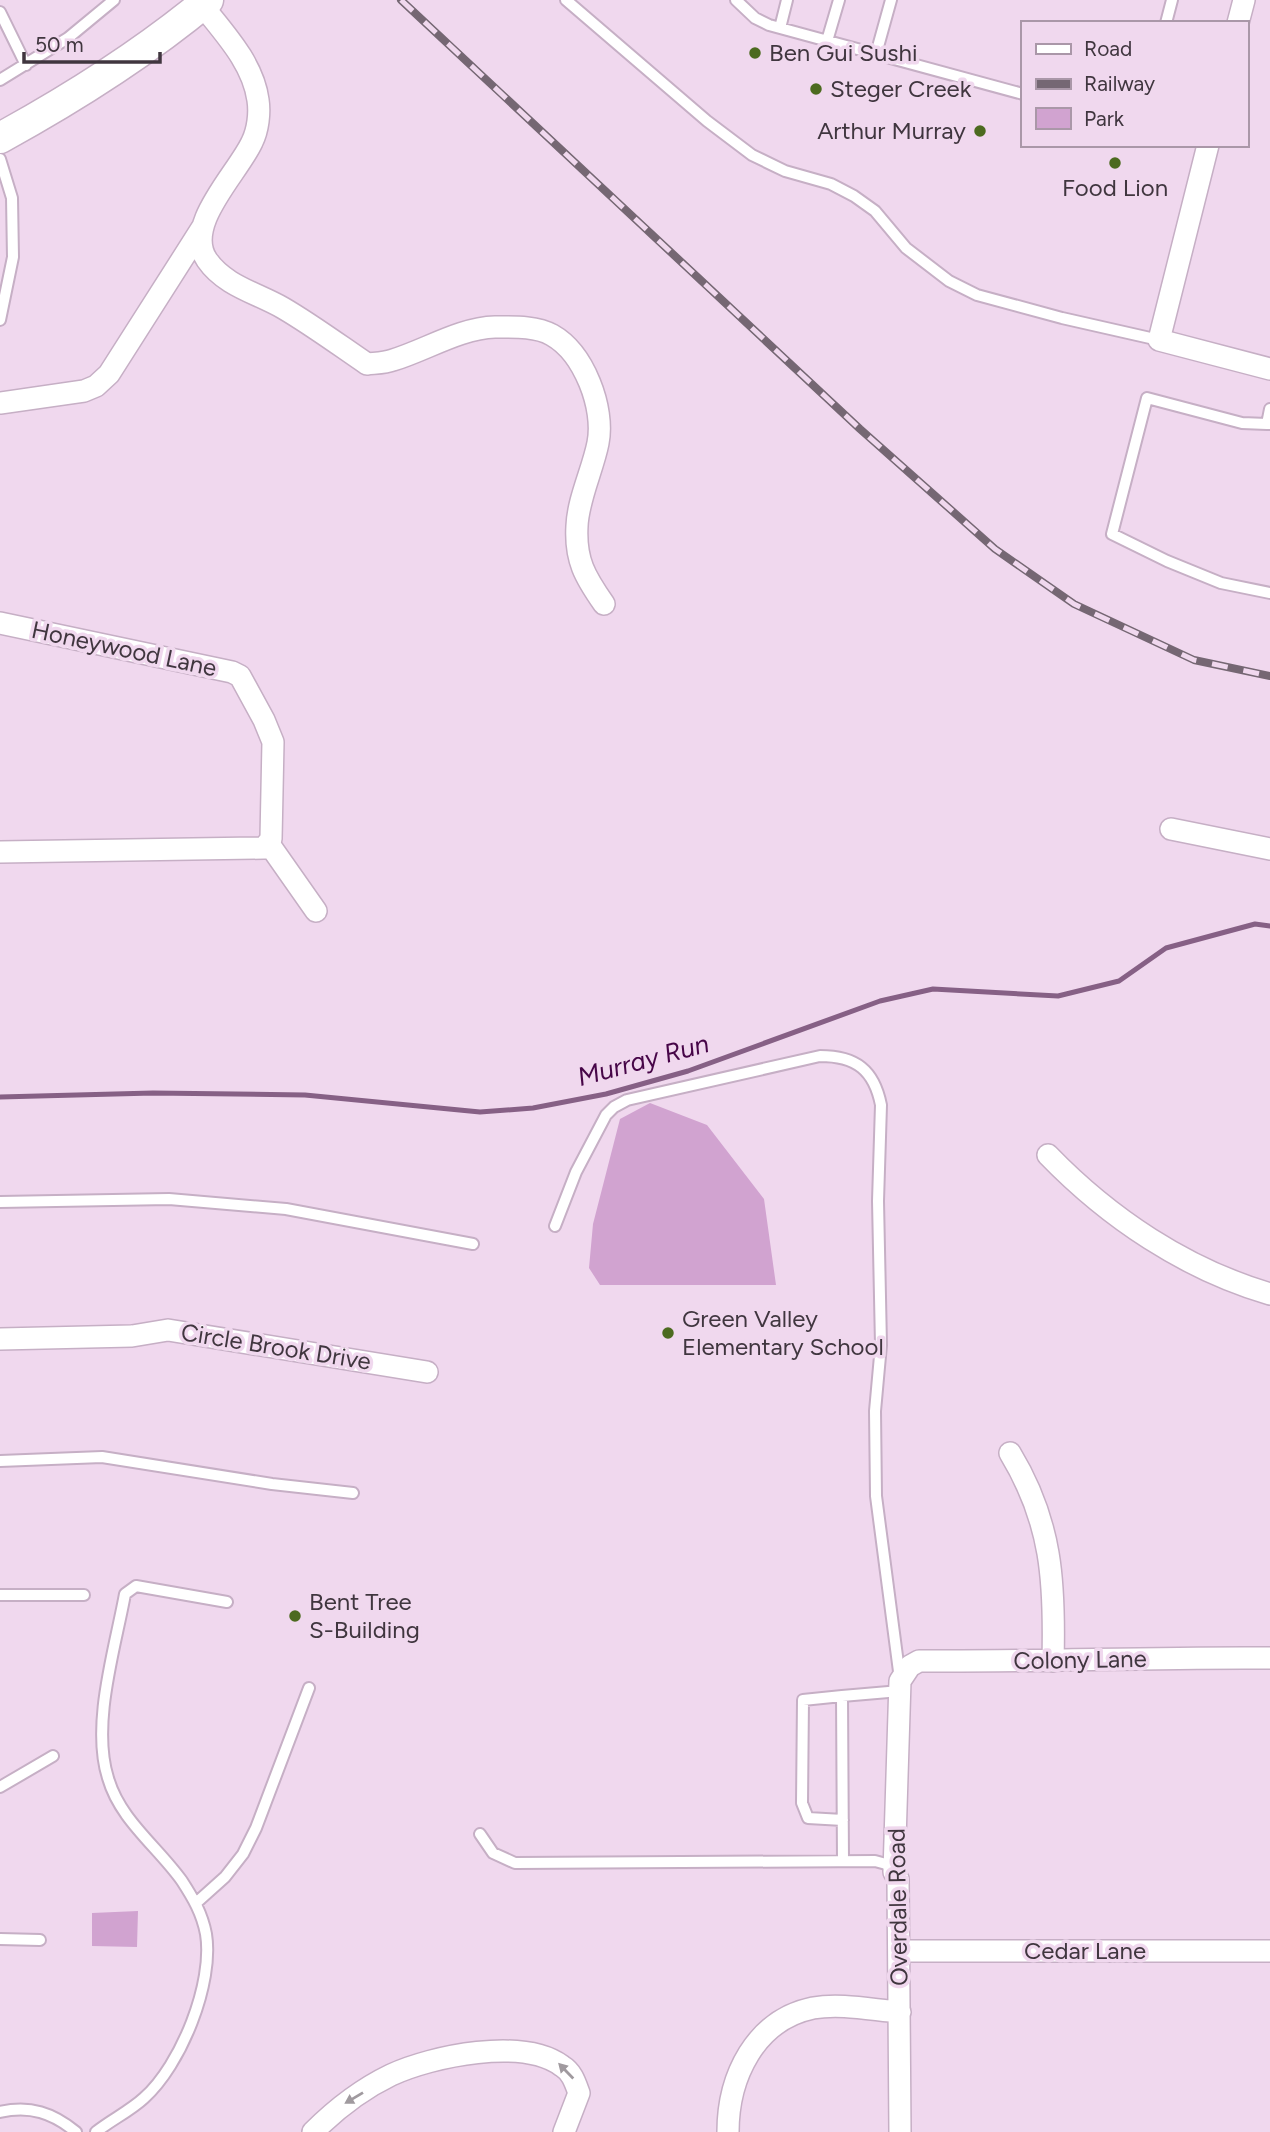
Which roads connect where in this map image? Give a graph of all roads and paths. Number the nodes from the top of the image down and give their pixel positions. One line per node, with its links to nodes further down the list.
1 (114, 0): 16 (lane)
2 (566, 0): 24 (lane)
3 (736, 0): 13 (lane)
4 (787, 0): 13 (lane)
5 (839, 0): 14 (lane)
6 (891, 0): 15 (lane)
7 (1172, 0): 11 (lane)
8 (1244, 0): 12 (street)
9 (205, 2): 19 (street); 22 (street)
10 (0, 12): 16 (lane)
11 (1167, 21)
12 (1239, 21)
13 (780, 28): 14 (lane)
14 (827, 41): 15 (lane)
15 (876, 54): 18 (lane)
16 (26, 65): 17 (lane)
17 (0, 80)
18 (1021, 93)
19 (0, 138)
20 (1206, 147): 24 (street)
21 (0, 159): 23 (lane)
22 (202, 228): 26 (street); 30 (street)
23 (0, 320)
24 (1158, 340): 25 (street)
25 (1270, 369)
26 (0, 403)
27 (1270, 409): 28 (lane)
28 (1268, 424): 29 (lane)
29 (1270, 593)
30 (604, 604)
31 (0, 624): 33 (street, Honeywood Lane)
32 (1171, 829): 34 (street)
33 (269, 844): 35 (street); 36 (street)
34 (1270, 849)
35 (0, 852)
36 (316, 911)
37 (1048, 1154): 41 (street)
38 (0, 1202): 40 (lane)
39 (555, 1226): 52 (lane)
40 (473, 1244)
41 (1270, 1294)
42 (0, 1339): 43 (street, Circle Brook Drive)
43 (427, 1372)
44 (1010, 1453): 51 (street)
45 (0, 1461): 46 (lane)
46 (353, 1493)
47 (0, 1595): 48 (lane)
48 (83, 1595)
49 (227, 1602): 61 (lane)
50 (1270, 1658): 51 (street, Colony Lane)
51 (1053, 1661): 52 (street, Colony Lane)
52 (900, 1686): 54 (lane); 60 (street, Overdale Road)
53 (309, 1688): 61 (lane)
54 (842, 1696): 57 (lane); 57 (lane)
55 (53, 1756): 56 (lane)
56 (0, 1787)
57 (843, 1820): 59 (lane)
58 (480, 1834): 59 (lane)
59 (843, 1861): 60 (lane)
60 (894, 1872): 64 (street, Overdale Road)
61 (196, 1903): 69 (lane)
62 (0, 1939): 63 (lane)
63 (40, 1940)
64 (900, 1951): 65 (street, Cedar Lane); 66 (street, Overdale Road)
65 (1270, 1951)
66 (901, 2012): 72 (street); 73 (street, Overdale Road)
67 (0, 2112): 68 (lane)
68 (76, 2132)
69 (96, 2132)
70 (313, 2132): 71 (street, one-way to 70)
71 (564, 2132)
72 (729, 2132)
73 (900, 2132)

